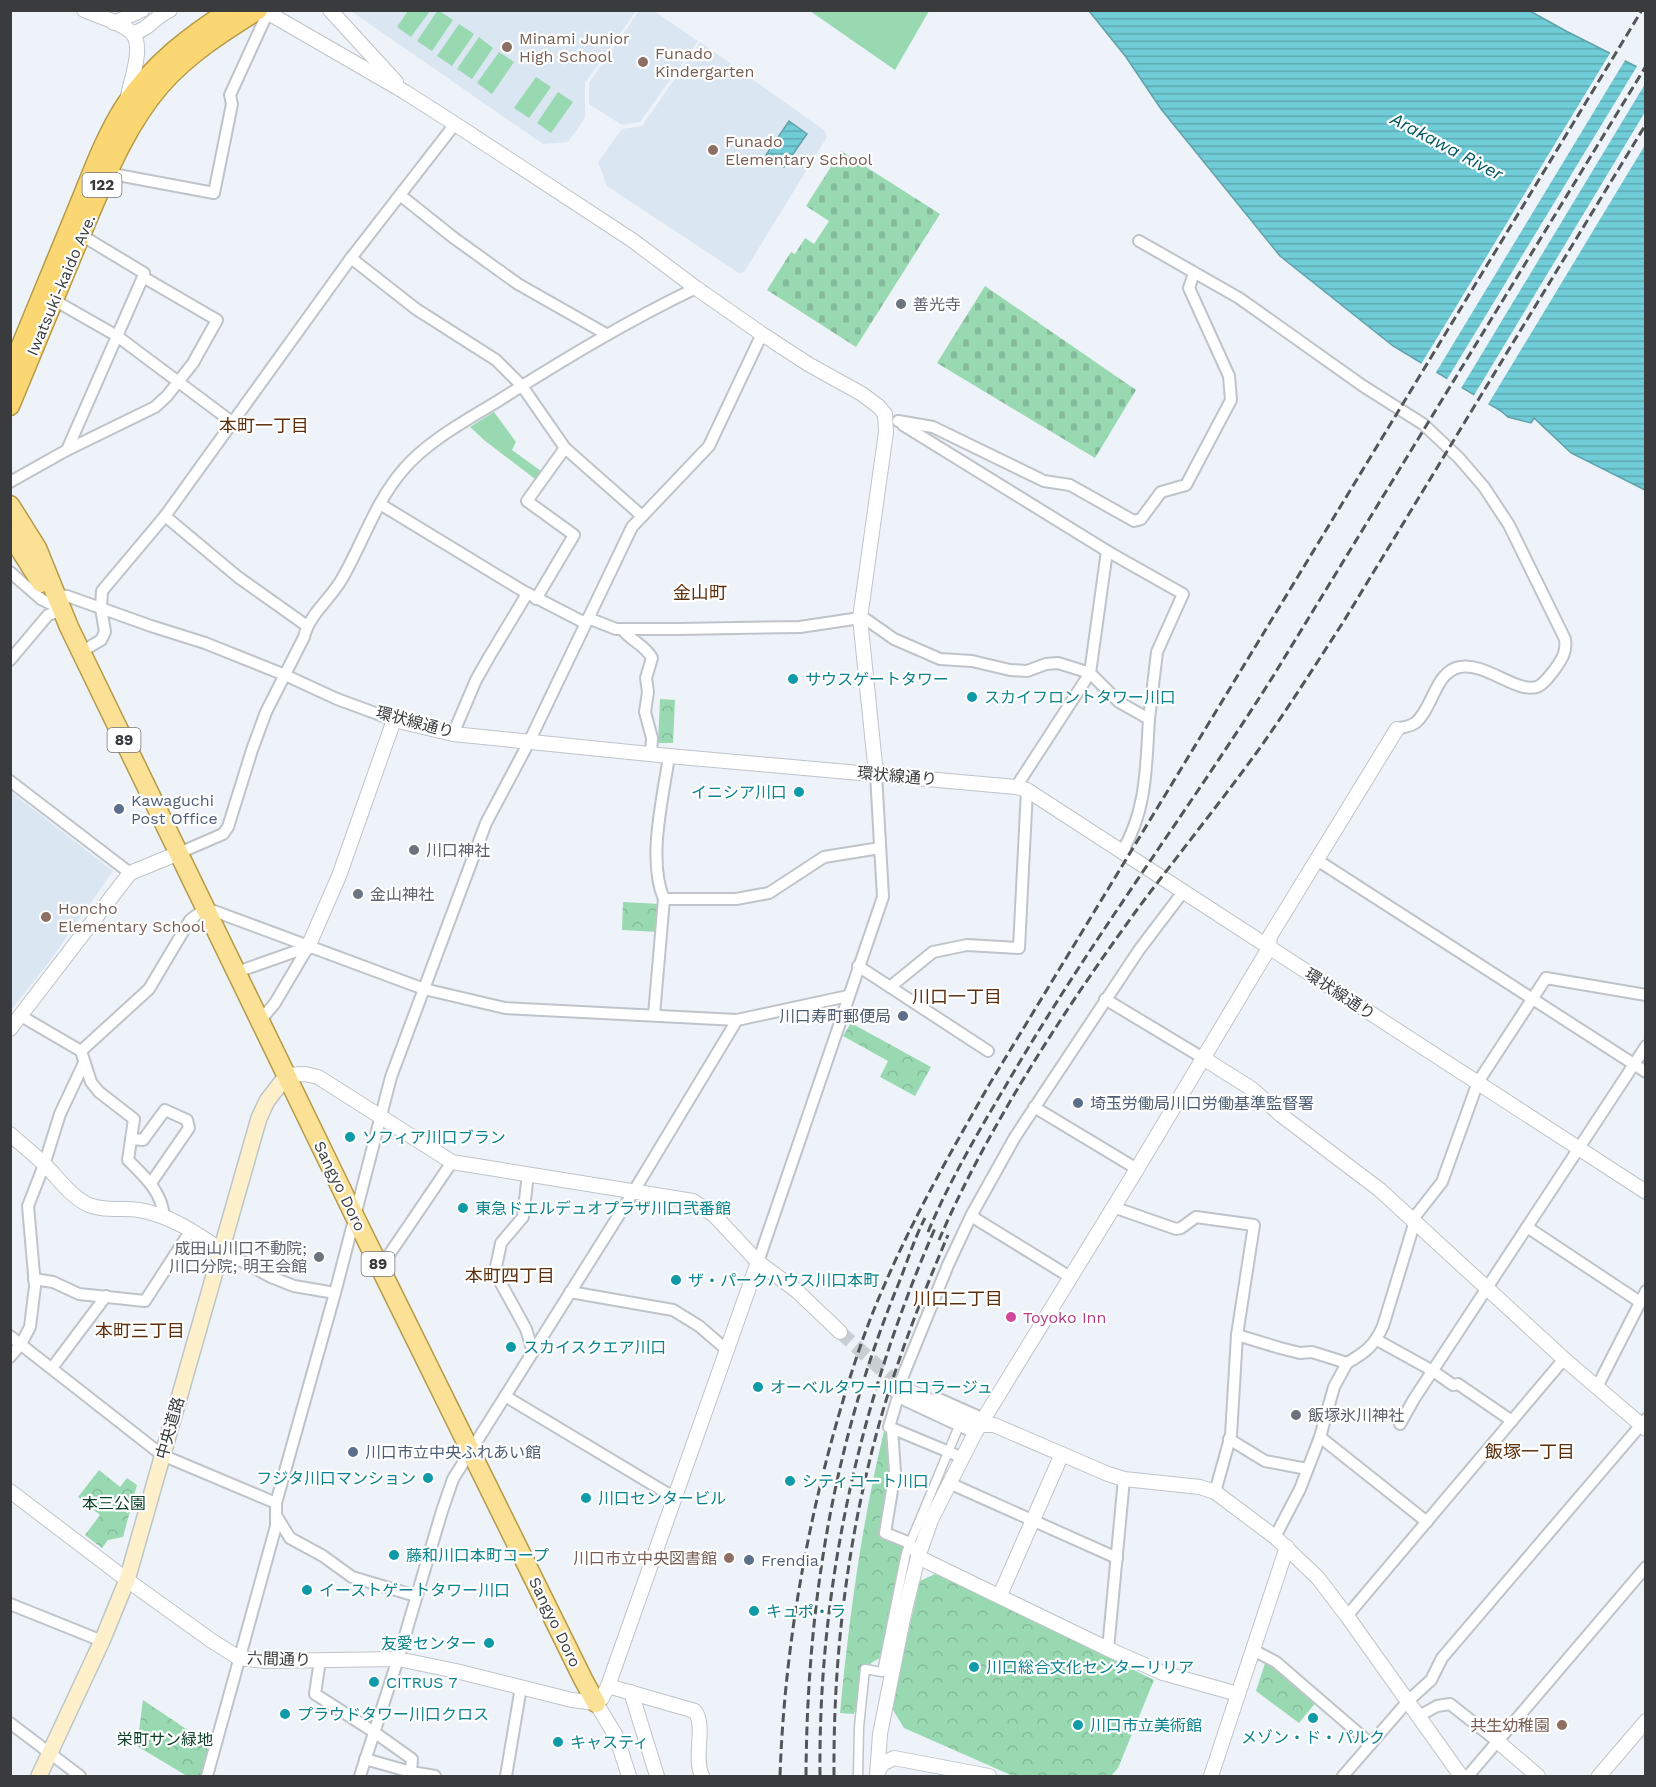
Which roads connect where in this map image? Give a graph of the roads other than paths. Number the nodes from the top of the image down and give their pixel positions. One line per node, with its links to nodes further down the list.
1 (84, 10): 7 (street)
2 (142, 10): 7 (street)
3 (170, 10): 8 (street)
4 (230, 10): 10 (highway, Iwatsuki-kaido Ave. / 122)
5 (330, 10): 9 (street)
6 (263, 11): 9 (street); 12 (highway, Iwatsuki-kaido Ave. / 122); 12 (street)
7 (114, 23): 8 (street)
8 (132, 33): 10 (street)
9 (405, 92): 11 (street)
10 (126, 105): 24 (highway, Iwatsuki-kaido Ave. / 122)
11 (455, 124): 13 (street); 19 (street)
12 (108, 173): 14 (highway, Iwatsuki-kaido Ave. / 122)
13 (400, 195): 16 (street); 21 (street)
14 (81, 235): 18 (street); 20 (highway, Iwatsuki-kaido Ave. / 122)
15 (1139, 241): 17 (street)
16 (351, 258): 26 (street); 30 (street)
17 (1194, 273): 29 (street); 54 (street)
18 (143, 277): 23 (street); 25 (street)
19 (696, 288): 21 (street); 22 (street)
20 (54, 300): 23 (street); 27 (highway, Iwatsuki-kaido Ave. / 122)
21 (606, 334): 26 (street)
22 (762, 334): 28 (street); 37 (street)
23 (117, 336): 25 (street); 32 (street)
24 (10, 372)
25 (178, 381): 30 (street); 32 (street)
26 (522, 386): 31 (street); 34 (street)
27 (10, 405)
28 (885, 414): 29 (street); 44 (street)
29 (898, 421): 39 (street)
30 (232, 422): 36 (street)
31 (564, 447): 37 (street); 41 (street)
32 (67, 450): 33 (street)
33 (10, 482)
34 (380, 504): 41 (street); 46 (street)
35 (10, 505): 42 (main road, Sangyo Doro / 89)
36 (165, 516): 43 (street); 46 (street)
37 (642, 516): 45 (street)
38 (10, 534): 42 (main road, Sangyo Doro / 89)
39 (1107, 550): 50 (street); 52 (street)
40 (10, 572): 42 (street)
41 (532, 596): 45 (street); 55 (street)
42 (55, 604): 43 (street, 環状線通り); 48 (main road, Sangyo Doro / 89); 49 (street)
43 (101, 608): 48 (street); 51 (street, 環状線通り)
44 (860, 618): 47 (street); 50 (street); 59 (street)
45 (587, 621): 47 (street); 56 (street)
46 (307, 626): 51 (street)
47 (622, 629): 57 (street)
48 (81, 652): 64 (main road, Sangyo Doro / 89)
49 (10, 660)
50 (1090, 673): 52 (street); 61 (street)
51 (285, 675): 53 (street, 環状線通り); 64 (street)
52 (1149, 719): 63 (street)
53 (394, 720): 55 (street, 環状線通り); 70 (street)
54 (1397, 729): 65 (street)
55 (453, 734): 56 (street, 環状線通り)
56 (529, 742): 57 (street, 環状線通り); 75 (street)
57 (651, 754): 58 (street, 環状線通り)
58 (669, 756): 59 (street, 環状線通り); 68 (street)
59 (876, 774): 61 (street, 環状線通り); 62 (street)
60 (10, 781): 66 (street)
61 (1022, 789): 63 (street, 環状線通り); 74 (street)
62 (880, 848): 68 (street); 72 (street)
63 (1122, 852): 67 (street, 環状線通り)
64 (179, 853): 66 (street); 69 (main road, Sangyo Doro / 89)
65 (1317, 860): 71 (street); 78 (street)
66 (130, 873): 80 (street)
67 (1184, 892): 71 (street, 環状線通り); 79 (street)
68 (664, 899): 81 (street)
69 (206, 908): 70 (street); 73 (main road, Sangyo Doro / 89); 86 (street)
70 (308, 947): 73 (street); 75 (street); 82 (street)
71 (1269, 948): 88 (street); 93 (street, 環状線通り)
72 (858, 966): 74 (street); 77 (street)
73 (237, 972): 82 (main road, Sangyo Doro / 89)
74 (890, 987): 87 (street)
75 (424, 989): 81 (street); 95 (street)
76 (1646, 995): 78 (street)
77 (848, 996): 83 (street); 114 (street)
78 (1531, 998): 90 (street); 93 (street)
79 (1105, 999): 88 (street); 94 (street)
80 (21, 1016): 84 (street); 86 (street)
81 (654, 1016): 83 (street)
82 (261, 1020): 92 (main road, Sangyo Doro / 89)
83 (737, 1020): 104 (street)
84 (10, 1029)
85 (1646, 1046): 90 (street)
86 (81, 1051): 89 (street)
87 (988, 1051)
88 (1203, 1058): 101 (street); 110 (street)
89 (84, 1063): 97 (street); 100 (street)
90 (1634, 1065): 91 (street); 98 (street)
91 (1646, 1072)
92 (286, 1075): 95 (street); 109 (main road, Sangyo Doro / 89); 113 (main road, 中央道路)
93 (1478, 1082): 98 (street, 環状線通り); 110 (street)
94 (1034, 1107): 101 (street); 107 (street)
95 (379, 1116): 99 (street); 109 (street)
96 (10, 1134): 100 (street)
97 (132, 1139): 103 (street); 103 (street)
98 (1578, 1148): 105 (street, 環状線通り); 111 (street)
99 (452, 1162): 102 (street); 115 (street)
100 (44, 1165): 108 (street); 117 (street)
101 (1137, 1168): 106 (street)
102 (528, 1174): 104 (street); 129 (street)
103 (151, 1183): 108 (street)
104 (634, 1191): 114 (street); 119 (street)
105 (1646, 1192)
106 (1113, 1207): 116 (street); 124 (street)
107 (971, 1216): 116 (street); 136 (street)
108 (164, 1217): 112 (street)
109 (355, 1217): 115 (main road, Sangyo Doro / 89); 120 (street)
110 (1414, 1220): 118 (street); 126 (street)
111 (1527, 1227): 118 (street); 122 (street)
112 (191, 1230): 113 (street); 121 (street)
113 (221, 1250): 120 (street); 149 (main road, 中央道路)
114 (758, 1262): 123 (street); 128 (street)
115 (380, 1268): 147 (main road, Sangyo Doro / 89)
116 (1070, 1277): 142 (street)
117 (34, 1280): 121 (street); 127 (street)
118 (1487, 1288): 131 (street); 134 (street)
119 (570, 1292): 128 (street); 129 (street)
120 (335, 1293): 157 (street)
121 (106, 1296): 133 (street)
122 (1643, 1296): 135 (street)
123 (840, 1332)
124 (1237, 1335): 132 (street); 145 (street)
125 (10, 1336): 127 (street)
126 (1377, 1340): 132 (street); 134 (street)
127 (21, 1344): 130 (street); 133 (street)
128 (727, 1350): 156 (street)
129 (533, 1352): 137 (street)
130 (10, 1357)
131 (1564, 1359): 135 (street); 138 (street)
132 (1347, 1363): 144 (street)
133 (52, 1368): 149 (street)
134 (1433, 1371): 138 (street); 139 (street)
135 (1597, 1387): 140 (street)
136 (900, 1388): 141 (street); 142 (street); 143 (street)
137 (506, 1396): 147 (street); 156 (street)
138 (1512, 1421): 160 (street)
139 (1400, 1424)
140 (1644, 1424): 183 (street)
141 (959, 1426): 142 (street); 146 (street)
142 (979, 1426): 148 (street); 150 (street)
143 (892, 1429): 146 (street); 162 (street)
144 (1320, 1437): 151 (street); 160 (street)
145 (1229, 1440): 151 (street); 155 (street)
146 (947, 1450): 150 (street); 162 (street)
147 (471, 1452): 169 (street); 184 (main road, Sangyo Doro / 89)
148 (1062, 1454): 152 (street); 159 (street)
149 (162, 1455): 157 (street); 167 (main road, 中央道路)
150 (961, 1457): 153 (street)
151 (1307, 1469): 161 (street)
152 (1124, 1479): 155 (street); 165 (street)
153 (949, 1483): 159 (street); 164 (street)
154 (11, 1492): 167 (street, 六間通り)
155 (1215, 1492): 161 (street)
156 (675, 1498): 178 (street)
157 (276, 1503): 158 (street)
158 (276, 1516): 169 (street); 175 (street)
159 (1033, 1520): 165 (street); 168 (street)
160 (1427, 1522): 171 (street)
161 (1275, 1537): 163 (street)
162 (910, 1543): 164 (street); 206 (street)
163 (1287, 1547): 171 (street); 174 (street)
164 (918, 1557): 168 (street); 182 (street)
165 (1117, 1558): 173 (street)
166 (1646, 1567): 189 (street)
167 (127, 1580): 172 (main road, 中央道路); 175 (street, 六間通り)
168 (1000, 1595): 173 (street)
169 (416, 1596): 176 (street)
170 (10, 1604): 172 (street)
171 (1347, 1616): 183 (street)
172 (102, 1641): 191 (main road, 中央道路)
173 (1108, 1649): 181 (street)
174 (1253, 1650): 181 (street); 190 (street)
175 (239, 1658): 177 (street, 六間通り); 199 (street)
176 (398, 1659): 177 (street, 六間通り); 179 (street, 六間通り); 188 (street)
177 (320, 1660): 188 (street)
178 (608, 1686): 180 (street); 184 (street)
179 (521, 1688): 184 (street, 六間通り); 202 (street)
180 (631, 1692): 204 (street); 205 (street)
181 (1238, 1694): 208 (street)
182 (887, 1700): 192 (street); 196 (street)
183 (1408, 1701): 185 (street); 190 (street)
184 (596, 1702): 203 (street, Sangyo Doro)
185 (1419, 1716): 189 (street); 210 (street)
186 (1646, 1721): 213 (street)
187 (10, 1724): 191 (street)
188 (374, 1732): 193 (street); 195 (street)
189 (1497, 1741): 211 (street); 212 (street)
190 (1371, 1744): 209 (street)
191 (50, 1753): 197 (main road, 中央道路); 198 (street)
192 (894, 1758): 194 (street); 196 (street)
193 (365, 1759): 195 (street); 200 (street)
194 (936, 1771): 207 (street)
195 (411, 1772): 201 (street)
196 (878, 1774)
197 (39, 1776)
198 (80, 1776)
199 (207, 1776)
200 (360, 1776)
201 (435, 1776)
202 (506, 1776)
203 (628, 1776)
204 (657, 1776)
205 (702, 1776)
206 (858, 1776)
207 (989, 1776)
208 (1211, 1776)
209 (1343, 1776)
210 (1461, 1776)
211 (1468, 1776)
212 (1538, 1776)
213 (1599, 1776)

